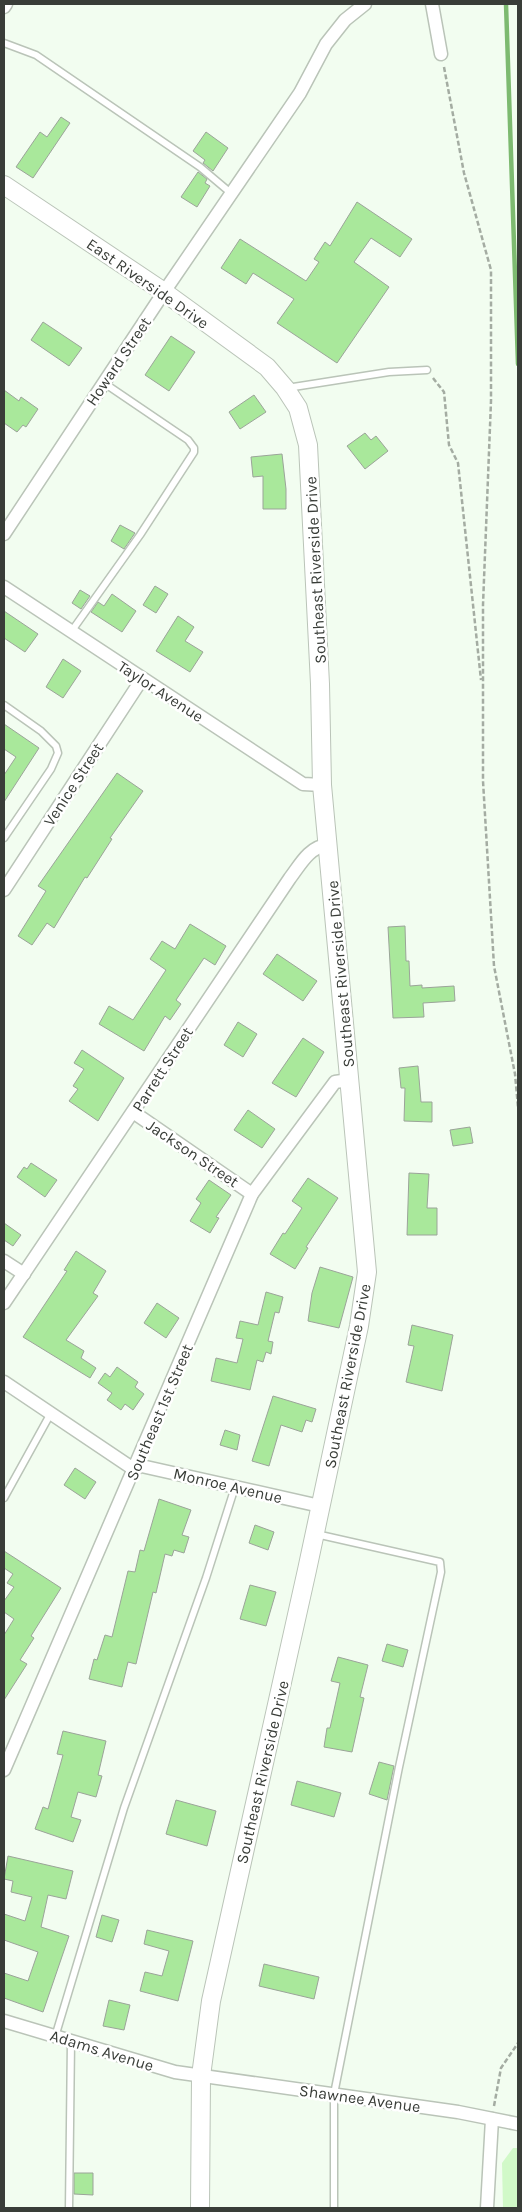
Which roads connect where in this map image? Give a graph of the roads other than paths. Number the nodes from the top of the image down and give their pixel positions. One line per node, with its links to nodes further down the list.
1 (365, 4): 6 (street, Howard Street)
2 (432, 4): 4 (street)
3 (4, 43): 6 (lane)
4 (441, 54)
5 (4, 185): 7 (street, East Riverside Drive)
6 (232, 194): 7 (street, Howard Street)
7 (164, 292): 9 (street, Howard Street); 10 (street, East Riverside Drive)
8 (427, 370): 10 (lane)
9 (104, 383): 11 (street, Howard Street); 13 (lane)
10 (285, 388): 16 (street, Southeast Riverside Drive)
11 (4, 534)
12 (4, 587): 13 (street, Taylor Avenue)
13 (71, 632): 14 (street, Taylor Avenue)
14 (142, 679): 16 (street, Taylor Avenue); 19 (street, Venice Street)
15 (4, 705): 17 (lane)
16 (322, 785): 18 (street, Southeast Riverside Drive)
17 (4, 838)
18 (327, 845): 20 (street, Southeast Riverside Drive); 21 (street, Parrett Street)
19 (4, 890)
20 (349, 1080): 22 (street, Southeast 1st Street); 31 (street, Southeast Riverside Drive)
21 (133, 1112): 22 (street, Jackson Street); 24 (street, Parrett Street)
22 (252, 1194): 28 (street, Southeast 1st Street)
23 (4, 1261): 24 (street)
24 (24, 1274): 25 (street, Parrett Street)
25 (4, 1302)
26 (4, 1382): 27 (street, Monroe Avenue)
27 (51, 1413): 28 (street, Monroe Avenue); 30 (lane)
28 (136, 1467): 29 (street, Monroe Avenue); 33 (street, Southeast 1st Street)
29 (235, 1487): 31 (street, Monroe Avenue); 35 (lane)
30 (4, 1498)
31 (320, 1506): 32 (street, Southeast Riverside Drive)
32 (314, 1534): 37 (street, Southeast Riverside Drive); 38 (lane)
33 (4, 1770)
34 (4, 2021): 35 (street, Adams Avenue)
35 (55, 2036): 36 (street, Adams Avenue)
36 (71, 2042): 37 (street, Adams Avenue); 41 (lane)
37 (201, 2076): 38 (street, Shawnee Avenue); 42 (street, Southeast Riverside Drive)
38 (334, 2094): 39 (street, Shawnee Avenue); 43 (lane)
39 (492, 2119): 40 (street, Shawnee Avenue); 44 (street)
40 (518, 2124)
41 (69, 2208)
42 (200, 2208)
43 (334, 2208)
44 (487, 2208)

